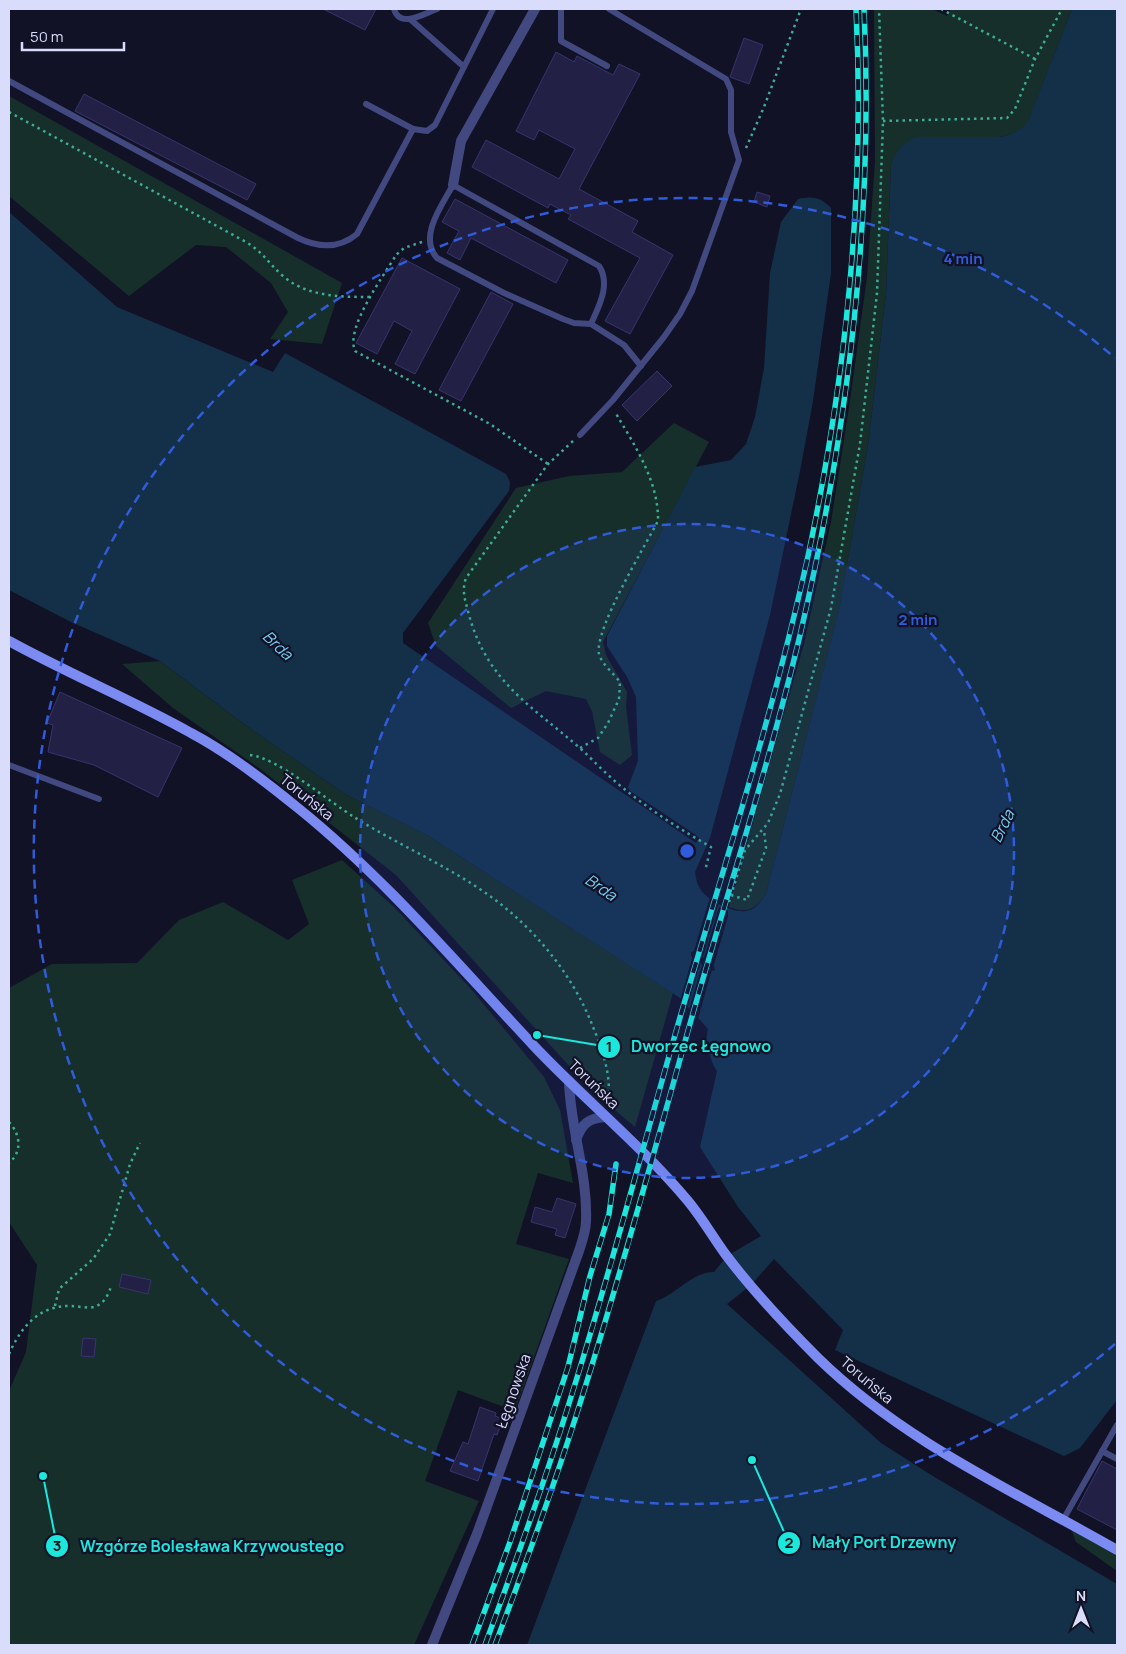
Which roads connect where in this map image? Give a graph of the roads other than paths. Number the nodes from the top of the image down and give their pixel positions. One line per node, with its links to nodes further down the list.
1 (394, 9): 7 (lane)
2 (437, 9): 7 (lane)
3 (493, 9): 8 (lane)
4 (535, 9): 13 (street)
5 (561, 9): 9 (lane)
6 (608, 9): 15 (lane)
7 (410, 19): 8 (lane)
8 (464, 66): 12 (lane)
9 (607, 66)
10 (9, 81): 12 (lane)
11 (366, 104): 12 (lane)
12 (413, 129)
13 (453, 185): 14 (lane); 14 (lane)
14 (591, 324): 15 (lane)
15 (641, 366): 16 (lane)
16 (580, 435)
17 (9, 642): 20 (street, Toruńska)
18 (9, 765): 19 (lane)
19 (99, 799)
20 (569, 1081): 21 (street, Toruńska); 22 (street, Łęgnowska)
21 (606, 1118): 22 (street); 26 (street, Toruńska)
22 (576, 1141): 28 (street, Łęgnowska)
23 (1117, 1425): 24 (lane)
24 (1102, 1451): 25 (lane); 26 (lane)
25 (1117, 1459)
26 (1063, 1520): 27 (street, Toruńska)
27 (1117, 1550)
28 (432, 1645)

